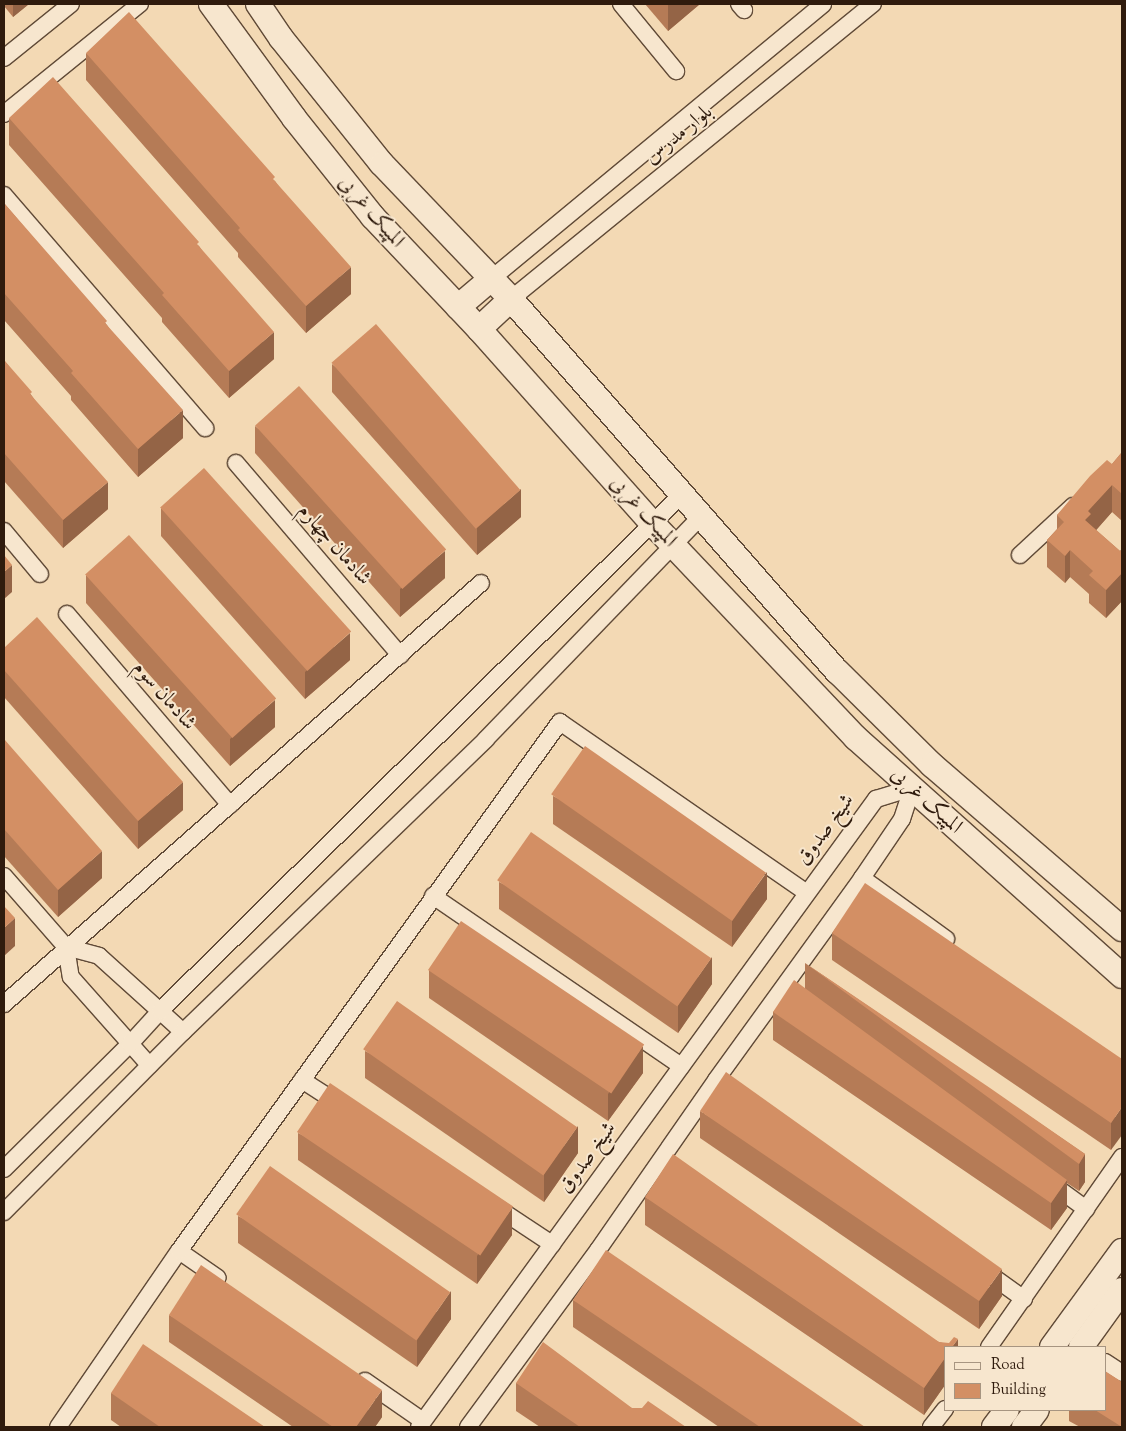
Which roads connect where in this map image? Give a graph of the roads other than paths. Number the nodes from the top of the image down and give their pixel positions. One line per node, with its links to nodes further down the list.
1 (71, 4): 8 (street)
2 (140, 4): 10 (street)
3 (210, 4): 14 (street, المپیک غربی)
4 (258, 4): 12 (street, المپیک غربی)
5 (621, 4): 9 (street)
6 (823, 4): 12 (street, بلوار مدرس)
7 (873, 4): 13 (street, بلوار مدرس)
8 (4, 58)
9 (676, 72)
10 (4, 114)
11 (4, 195): 16 (street)
12 (491, 279): 13 (street, المپیک غربی); 14 (street)
13 (510, 299): 15 (street); 18 (street, المپیک غربی)
14 (458, 307): 15 (street, المپیک غربی)
15 (479, 329): 21 (street, المپیک غربی)
16 (205, 428)
17 (236, 463): 28 (street, شادمان چهارم)
18 (682, 494): 20 (street, المپیک غربی); 21 (street)
19 (1086, 494): 24 (street)
20 (701, 516): 23 (street); 29 (street, المپیک غربی)
21 (652, 523): 23 (street, المپیک غربی); 43 (street)
22 (4, 532): 25 (street)
23 (673, 545): 30 (street, المپیک غربی); 44 (street)
24 (1020, 555)
25 (40, 574)
26 (481, 583): 28 (street)
27 (67, 614): 31 (street, شادمان سوم)
28 (400, 655): 31 (street)
29 (932, 765): 30 (street); 36 (street, المپیک غربی)
30 (912, 788): 33 (street); 34 (street, شیخ صدوق); 39 (street, المپیک غربی)
31 (230, 805): 37 (street)
32 (4, 876): 37 (street)
33 (862, 878): 38 (street); 40 (street)
34 (808, 892): 35 (street); 47 (street, شیخ صدوق)
35 (433, 896): 47 (street); 48 (street)
36 (1122, 929)
37 (66, 947): 42 (street); 43 (street); 45 (street)
38 (957, 947)
39 (1122, 976)
40 (783, 987): 41 (street); 49 (street)
41 (799, 998)
42 (4, 1004)
43 (160, 1011): 44 (street); 45 (street)
44 (183, 1032): 46 (street)
45 (130, 1044): 46 (street); 54 (street)
46 (149, 1065): 59 (street)
47 (681, 1066): 60 (street, شیخ صدوق)
48 (302, 1080): 51 (street); 62 (street)
49 (716, 1080): 50 (street); 53 (street)
50 (732, 1091)
51 (352, 1112)
52 (1122, 1157): 58 (street)
53 (660, 1160): 55 (street); 61 (street)
54 (4, 1169)
55 (676, 1171)
56 (1038, 1174): 58 (street)
57 (477, 1194): 60 (street)
58 (1086, 1209): 68 (street)
59 (4, 1212)
60 (552, 1244): 80 (street, شیخ صدوق)
61 (598, 1250): 64 (street); 69 (street)
62 (179, 1251): 66 (street); 81 (street)
63 (1122, 1251): 71 (street)
64 (613, 1262)
65 (975, 1265): 68 (street)
66 (228, 1285)
67 (1122, 1290): 72 (street)
68 (1024, 1299): 70 (street)
69 (528, 1346): 73 (street); 82 (street)
70 (990, 1346)
71 (1053, 1346)
72 (1082, 1346)
73 (544, 1358)
74 (1106, 1363): 76 (street)
75 (350, 1370): 80 (street)
76 (1122, 1373)
77 (944, 1410): 83 (street)
78 (1006, 1411): 84 (street)
79 (1036, 1411): 85 (street)
80 (421, 1424)
81 (58, 1427)
82 (468, 1427)
83 (931, 1427)
84 (994, 1427)
85 (1024, 1427)

